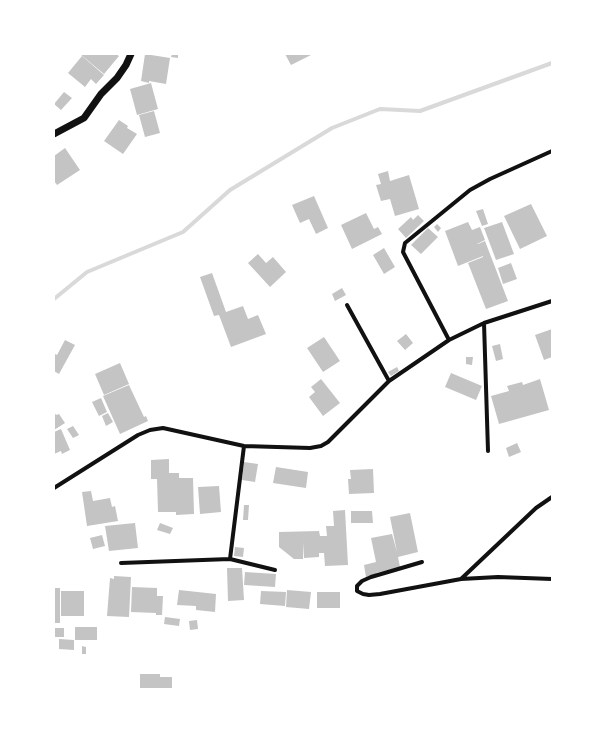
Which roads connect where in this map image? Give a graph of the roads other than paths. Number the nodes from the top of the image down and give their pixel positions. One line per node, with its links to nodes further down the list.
1 (131, 54): 2 (street)
2 (54, 134)
3 (552, 151): 7 (street)
4 (552, 301): 6 (street)
5 (347, 305): 8 (street)
6 (484, 322): 7 (street); 10 (street)
7 (449, 340): 8 (street)
8 (389, 381): 9 (street)
9 (244, 446): 11 (street); 13 (street)
10 (488, 452)
11 (54, 488)
12 (552, 497): 18 (street)
13 (230, 559): 15 (street); 16 (street)
14 (422, 562): 18 (street)
15 (121, 563)
16 (275, 570)
17 (552, 578): 18 (street)
18 (461, 580)

